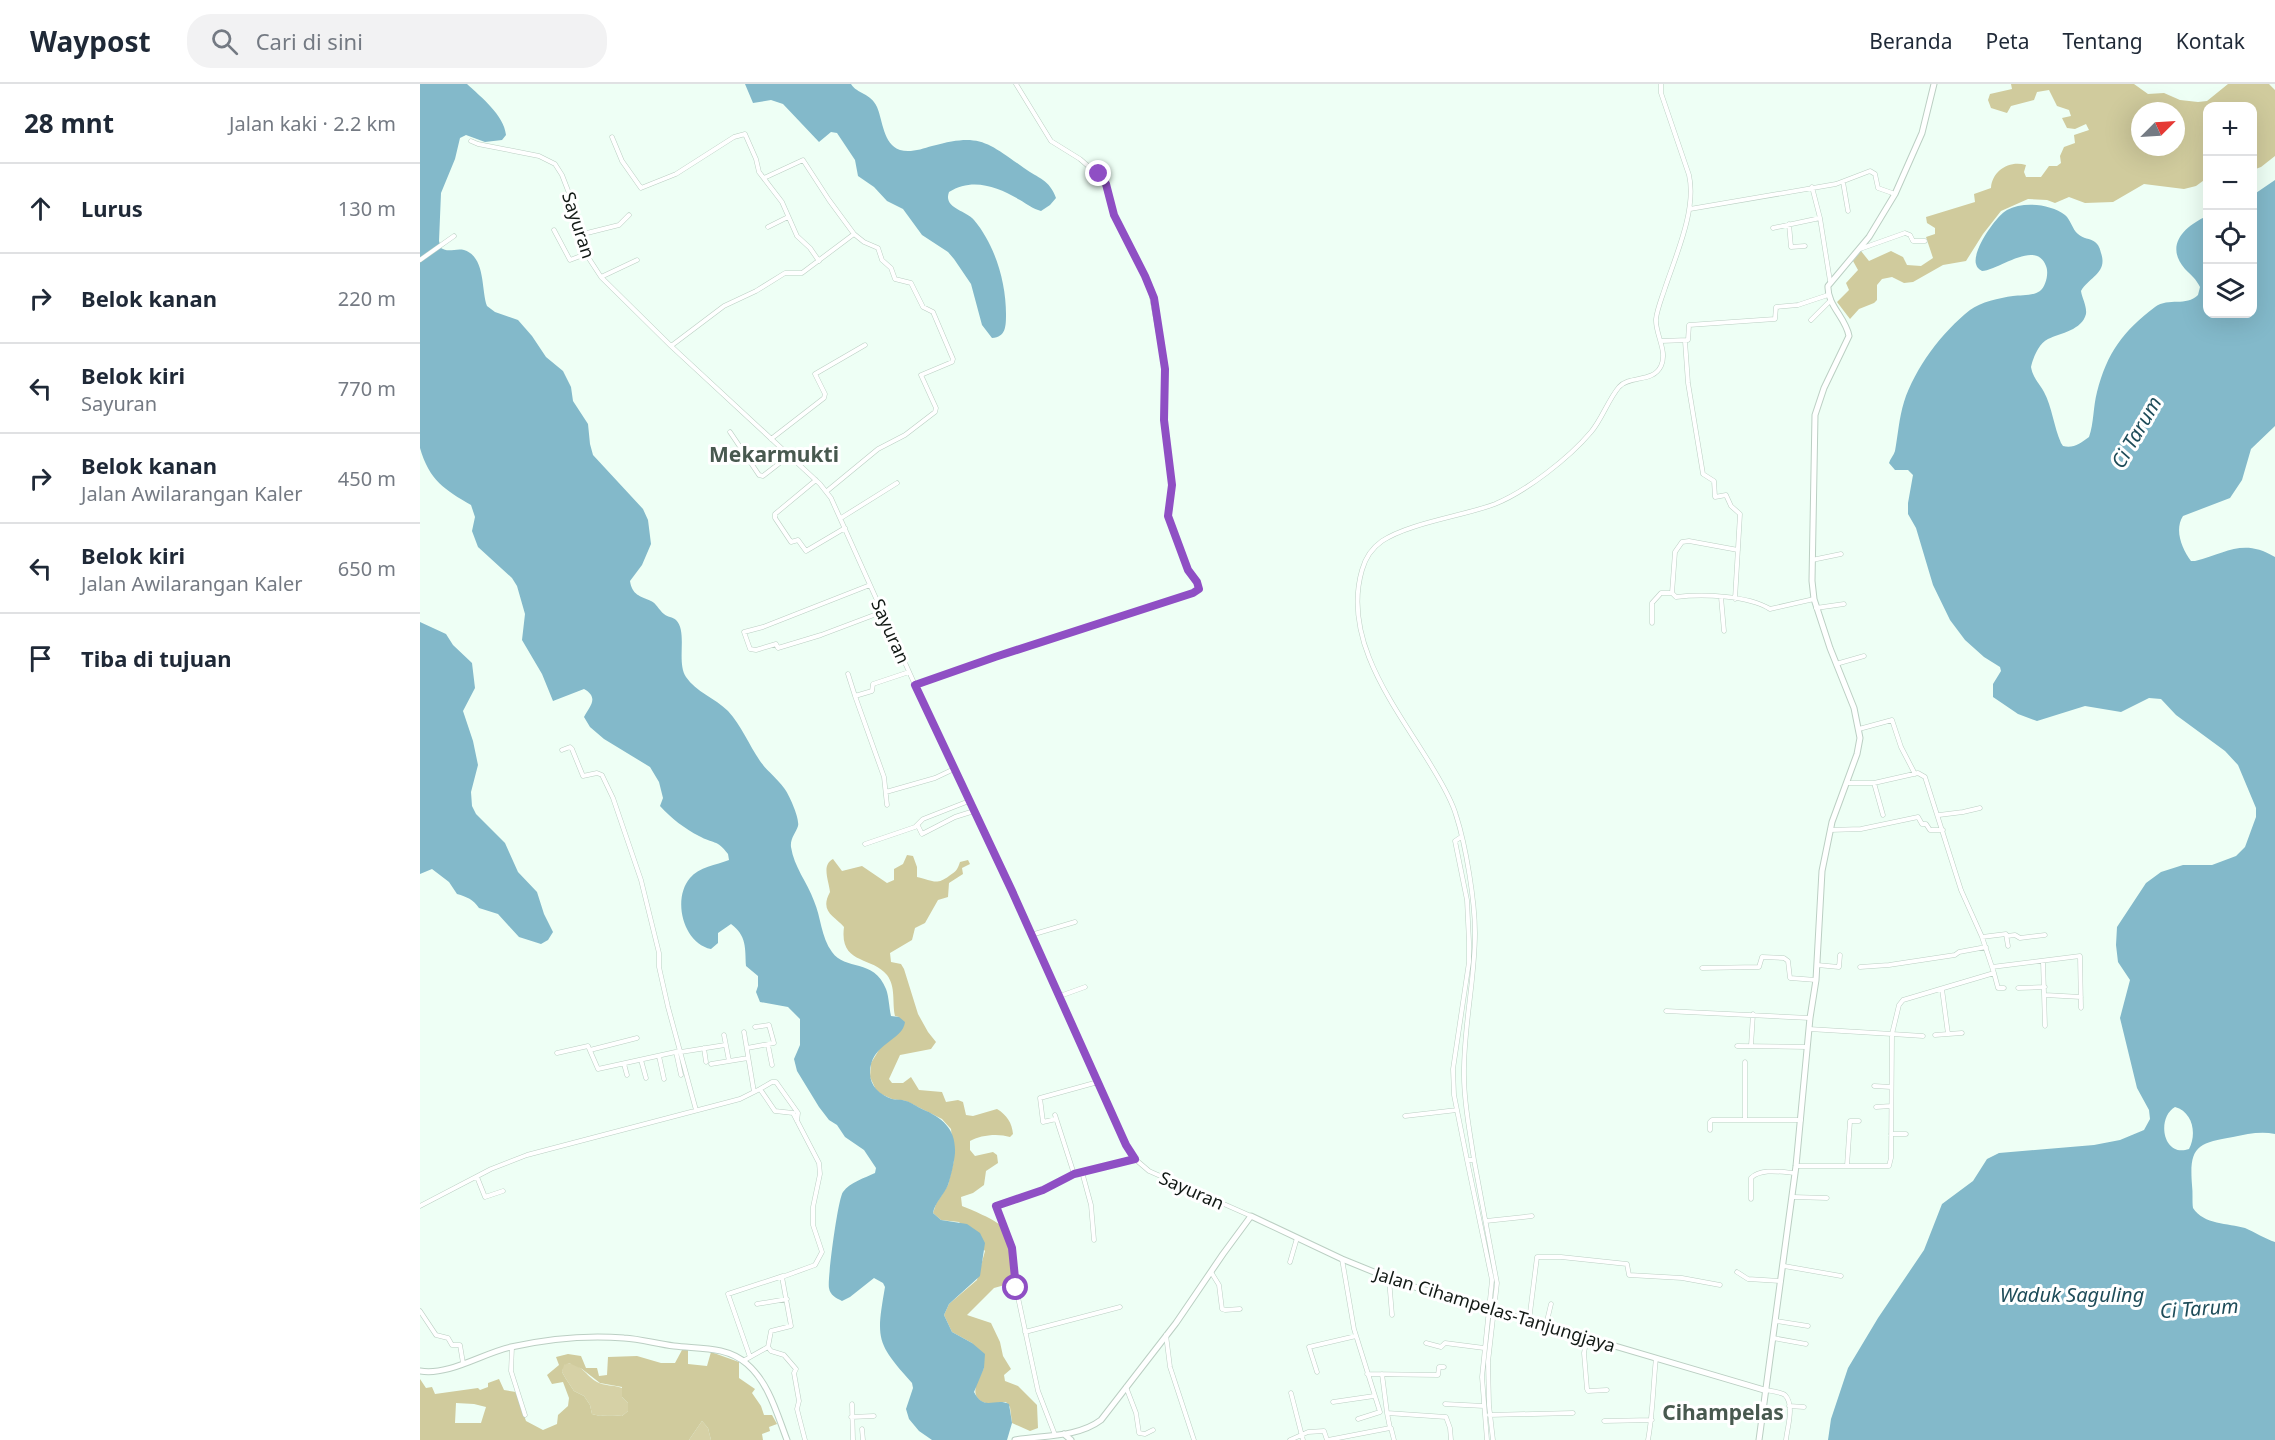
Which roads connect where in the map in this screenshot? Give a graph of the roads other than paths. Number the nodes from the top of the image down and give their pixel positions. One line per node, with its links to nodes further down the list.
1 (1016, 84): 62 (street)
2 (1661, 84): 10 (street)
3 (1934, 84): 9 (street)
4 (612, 137): 6 (street)
5 (471, 141): 19 (street, Sayuran)
6 (764, 178): 13 (street); 20 (street)
7 (1843, 182): 8 (street); 9 (street); 11 (street)
8 (1812, 187): 10 (street); 14 (street)
9 (1895, 194): 24 (street)
10 (1690, 209): 33 (street)
11 (1848, 211)
12 (629, 216): 19 (street)
13 (788, 217): 16 (street); 28 (street)
14 (1820, 218): 15 (street); 30 (street)
15 (1790, 224): 17 (street); 23 (street)
16 (768, 227)
17 (1773, 228)
18 (554, 230): 25 (street)
19 (583, 234): 25 (street, Sayuran)
20 (854, 234): 28 (street); 42 (street)
21 (454, 236): 26 (street)
22 (1925, 241): 24 (street)
23 (1805, 246)
24 (1860, 249): 30 (street)
25 (586, 254): 29 (street, Sayuran)
26 (420, 260)
27 (637, 260): 29 (street)
28 (819, 261): 36 (street)
29 (601, 277): 36 (street, Sayuran)
30 (1830, 281): 31 (street)
31 (1829, 298): 32 (street); 34 (street); 47 (street)
32 (1811, 320)
33 (1661, 341): 34 (street); 80 (street)
34 (1684, 341): 45 (street)
35 (865, 345): 38 (street)
36 (671, 346): 38 (street, Sayuran)
37 (730, 432): 39 (street)
38 (771, 439): 39 (street, Sayuran)
39 (790, 455): 40 (street, Sayuran)
40 (816, 480): 42 (street, Sayuran); 44 (street)
41 (897, 483): 43 (street)
42 (827, 491): 43 (street, Sayuran)
43 (841, 518): 44 (street, Sayuran)
44 (846, 528): 48 (street, Sayuran)
45 (1738, 550): 49 (street); 51 (street)
46 (1841, 554): 47 (street)
47 (1812, 560): 52 (street)
48 (870, 585): 55 (street, Sayuran); 55 (street)
49 (1672, 592): 50 (street); 56 (street)
50 (1721, 597): 51 (street); 57 (street)
51 (1735, 599): 52 (street)
52 (1814, 600): 54 (street)
53 (1844, 604): 54 (street)
54 (1816, 608): 59 (street)
55 (882, 612): 60 (street, Sayuran)
56 (1652, 623)
57 (1724, 631)
58 (1864, 656): 59 (street)
59 (1836, 664): 64 (street)
60 (909, 672): 62 (street, Sayuran); 63 (street)
61 (848, 674): 63 (street)
62 (915, 685): 66 (street, Sayuran)
63 (855, 696): 70 (street)
64 (1859, 729): 67 (street); 68 (street)
65 (562, 750): 128 (street)
66 (954, 769): 70 (street); 71 (street, Sayuran)
67 (1915, 774): 69 (street); 76 (street)
68 (1846, 783): 69 (street); 78 (street)
69 (1874, 783): 75 (street)
70 (886, 792): 72 (street)
71 (969, 801): 74 (street, Sayuran); 77 (street)
72 (887, 805)
73 (1980, 808): 76 (street)
74 (974, 811): 77 (street); 83 (street, Sayuran)
75 (1883, 815)
76 (1938, 815): 79 (street)
77 (918, 826): 81 (street)
78 (1830, 830): 79 (street); 91 (street)
79 (1943, 830): 86 (street)
80 (1459, 838): 151 (street); 161 (street)
81 (865, 844)
82 (1075, 922): 83 (street)
83 (1031, 935): 103 (street, Sayuran)
84 (2045, 935): 85 (street)
85 (2007, 936): 86 (street); 87 (street)
86 (1982, 937): 88 (street)
87 (2008, 946)
88 (1986, 947): 92 (street); 93 (street)
89 (1840, 955): 91 (street)
90 (2043, 961): 93 (street); 98 (street); 104 (street)
91 (1817, 965): 96 (street)
92 (1860, 967)
93 (1992, 967): 95 (street)
94 (1702, 968): 96 (street)
95 (1994, 973): 99 (street); 101 (street)
96 (1816, 980): 108 (street)
97 (1085, 987): 103 (street)
98 (2045, 987): 100 (street); 102 (street)
99 (2004, 988)
100 (2018, 988)
101 (1942, 989): 114 (street); 115 (street)
102 (2044, 995): 104 (street); 109 (street)
103 (1060, 996): 143 (street, Sayuran)
104 (2081, 997): 105 (street)
105 (2081, 1008)
106 (1666, 1011): 107 (street)
107 (1753, 1014): 108 (street); 123 (street)
108 (1810, 1018): 111 (street)
109 (2045, 1026)
110 (755, 1027): 121 (street)
111 (1809, 1029): 114 (street); 124 (street)
112 (744, 1032): 126 (street)
113 (1962, 1033): 115 (street)
114 (1892, 1034): 118 (street); 145 (street)
115 (1948, 1034): 117 (street)
116 (724, 1035): 120 (street)
117 (1935, 1035)
118 (1923, 1036)
119 (637, 1038): 127 (street)
120 (725, 1045): 125 (street); 133 (street)
121 (768, 1045): 126 (street); 138 (street)
122 (1737, 1046): 123 (street)
123 (1751, 1046): 124 (street)
124 (1807, 1047): 154 (street)
125 (704, 1048): 128 (street); 134 (street)
126 (747, 1048): 131 (street)
127 (590, 1050): 129 (street); 136 (street)
128 (679, 1052): 130 (street); 140 (street); 150 (street)
129 (557, 1053)
130 (658, 1056): 132 (street); 142 (street)
131 (748, 1058): 133 (street); 147 (street)
132 (641, 1060): 136 (street); 141 (street)
133 (729, 1061): 137 (street)
134 (706, 1062)
135 (1745, 1062): 153 (street)
136 (624, 1064): 139 (street)
137 (711, 1064)
138 (772, 1065)
139 (627, 1075)
140 (681, 1075)
141 (645, 1078)
142 (664, 1078)
143 (1098, 1082): 160 (street, Sayuran); 165 (street)
144 (1874, 1086): 145 (street)
145 (1891, 1087): 148 (street)
146 (760, 1089): 147 (street); 156 (street); 156 (street)
147 (754, 1092): 150 (street)
148 (1891, 1106): 149 (street); 158 (street)
149 (1876, 1107)
150 (696, 1110): 166 (street)
151 (1457, 1110): 152 (street); 161 (street)
152 (1405, 1116)
153 (1745, 1120): 154 (street); 157 (street)
154 (1801, 1120): 163 (street)
155 (1859, 1121): 162 (street)
156 (797, 1122): 183 (street)
157 (1710, 1130)
158 (1891, 1134): 159 (street); 162 (street)
159 (1906, 1134)
160 (1135, 1159): 164 (street); 173 (street, Sayuran)
161 (1470, 1160): 171 (street); 171 (street)
162 (1847, 1166): 163 (street)
163 (1796, 1169): 168 (street); 170 (street)
164 (1082, 1172): 165 (street); 177 (street)
165 (1074, 1174): 200 (street)
166 (477, 1177): 167 (street); 172 (street)
167 (503, 1191)
168 (1792, 1197): 169 (street); 180 (street)
169 (1827, 1198)
170 (1750, 1199)
171 (1479, 1203): 175 (street); 194 (street)
172 (420, 1206)
173 (1251, 1216): 176 (street, Jalan Cihampelas-Tanjungjaya); 181 (street)
174 (1532, 1216): 175 (street)
175 (1486, 1221): 194 (street)
176 (1297, 1238): 178 (street, Jalan Cihampelas-Tanjungjaya); 179 (street)
177 (1094, 1240)
178 (1342, 1259): 185 (street, Jalan Cihampelas-Tanjungjaya); 202 (street)
179 (1290, 1263)
180 (1784, 1266): 184 (street); 186 (street)
181 (1211, 1272): 192 (street); 201 (street)
182 (1737, 1272): 186 (street)
183 (783, 1276): 188 (street); 210 (street)
184 (1841, 1276)
185 (1389, 1279): 194 (street, Jalan Cihampelas-Tanjungjaya); 195 (street)
186 (1782, 1281): 197 (street)
187 (1720, 1285): 196 (street)
188 (787, 1299): 189 (street); 208 (street)
189 (757, 1304)
190 (1551, 1304): 198 (street)
191 (1120, 1307): 200 (street)
192 (1240, 1309)
193 (420, 1311): 213 (street)
194 (1491, 1311): 196 (street, Jalan Cihampelas-Tanjungjaya); 209 (street); 219 (street)
195 (1392, 1315)
196 (1529, 1321): 198 (street, Jalan Cihampelas-Tanjungjaya)
197 (1776, 1321): 199 (street); 204 (street)
198 (1546, 1325): 203 (street, Jalan Cihampelas-Tanjungjaya)
199 (1808, 1326)
200 (1025, 1332): 246 (street)
201 (1166, 1335): 220 (street); 256 (street)
202 (1356, 1336): 216 (street); 217 (street)
203 (1587, 1337): 211 (street, Jalan Cihampelas-Tanjungjaya); 221 (street)
204 (1773, 1338): 206 (street); 222 (street)
205 (1426, 1344): 209 (street)
206 (1806, 1344)
207 (512, 1347): 212 (street); 213 (street); 233 (street)
208 (768, 1347): 210 (street); 251 (street)
209 (1484, 1348): 219 (street)
210 (750, 1357): 212 (street)
211 (1656, 1358): 222 (street, Jalan Cihampelas-Tanjungjaya); 241 (street)
212 (743, 1361): 250 (street)
213 (463, 1363): 215 (street)
214 (1444, 1367): 218 (street)
215 (420, 1371)
216 (1317, 1372)
217 (1367, 1374): 218 (street); 224 (street)
218 (1382, 1374): 231 (street)
219 (1485, 1377): 228 (street); 235 (street)
220 (1126, 1388): 244 (street); 245 (street)
221 (1607, 1390)
222 (1764, 1390): 229 (street); 238 (street)
223 (1291, 1393): 248 (street)
224 (1374, 1396): 225 (street); 239 (street)
225 (1333, 1402)
226 (852, 1404): 237 (street)
227 (1445, 1404): 228 (street)
228 (1484, 1406): 247 (street)
229 (1790, 1406): 230 (street); 264 (street)
230 (1804, 1407)
231 (1388, 1413): 242 (street); 260 (street)
232 (1573, 1413): 235 (street)
233 (525, 1414)
234 (1743, 1414): 238 (street)
235 (1489, 1415): 247 (street)
236 (874, 1416): 237 (street)
237 (851, 1417): 252 (street)
238 (1762, 1417): 263 (street)
239 (1358, 1419)
240 (1604, 1420): 241 (street)
241 (1652, 1420): 262 (street)
242 (1391, 1428): 249 (street); 259 (street)
243 (862, 1429): 253 (street)
244 (1153, 1431)
245 (1064, 1434): 246 (street); 255 (street)
246 (1055, 1435): 254 (street)
247 (1489, 1435): 261 (street)
248 (1302, 1437): 257 (street); 258 (street)
249 (1339, 1439): 258 (street)
250 (786, 1440)
251 (806, 1440)
252 (853, 1440)
253 (863, 1440)
254 (1015, 1440)
255 (1071, 1440)
256 (1194, 1440)
257 (1290, 1440)
258 (1327, 1440)
259 (1394, 1440)
260 (1451, 1440)
261 (1493, 1440)
262 (1648, 1440)
263 (1759, 1440)
264 (1786, 1440)

